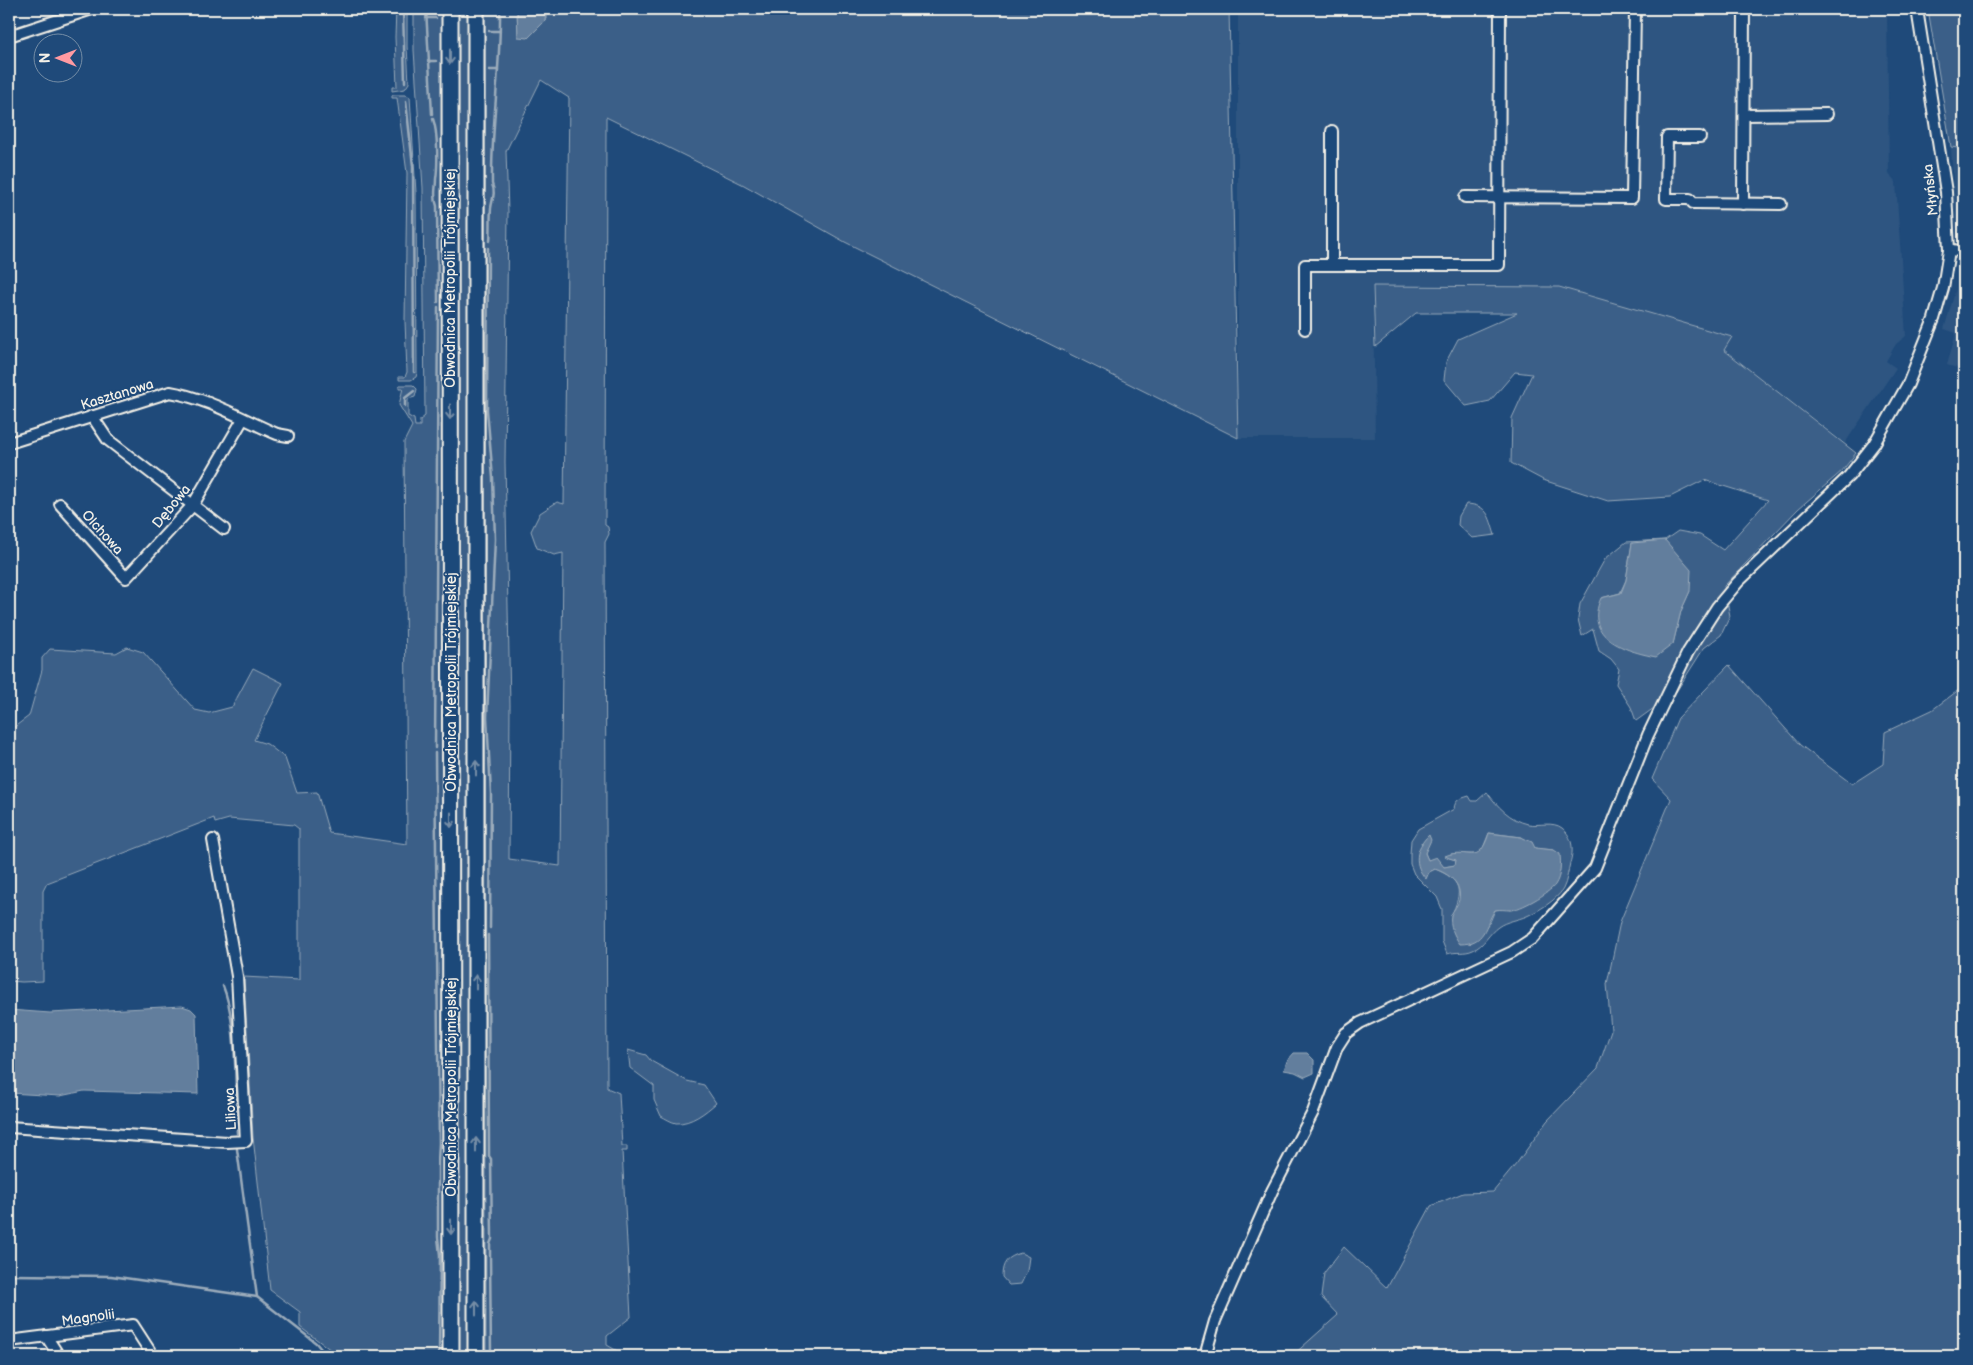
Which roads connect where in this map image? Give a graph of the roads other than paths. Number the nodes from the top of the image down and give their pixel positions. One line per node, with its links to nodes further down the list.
1 (92, 9): 8 (street)
2 (450, 9): 35 (highway, Obwodnica Metropolii Trójmiejskiej, one-way to 35)
3 (476, 9): 36 (highway, Obwodnica Metropolii Trójmiejskiej, one-way to 3)
4 (1500, 9): 14 (street)
5 (1635, 9): 14 (street)
6 (1744, 9): 10 (street)
7 (1917, 9): 17 (street, Młyńska)
8 (9, 36)
9 (1827, 114): 10 (street)
10 (1744, 115): 15 (street)
11 (1332, 131): 19 (street)
12 (1700, 137): 15 (street)
13 (1465, 197): 14 (street)
14 (1499, 198): 19 (street)
15 (1743, 204): 16 (street)
16 (1780, 204)
17 (1949, 250): 18 (street); 37 (street, Młyńska)
18 (1964, 251)
19 (1332, 265): 20 (street)
20 (1305, 329)
21 (92, 416): 22 (street, Kasztanowa); 24 (street, Kasztanowa); 26 (street)
22 (243, 419): 23 (street, Kasztanowa); 26 (street, Dębowa)
23 (288, 436)
24 (9, 443)
25 (60, 504): 28 (street, Olchowa)
26 (193, 505): 27 (street); 28 (street, Dębowa)
27 (224, 530)
28 (126, 578)
29 (213, 840): 30 (street, Liliowa)
30 (9, 1127)
31 (46, 1336): 32 (street, Magnolii); 33 (street); 34 (street, Magnolii)
32 (9, 1341)
33 (59, 1356)
34 (153, 1356)
35 (451, 1356)
36 (476, 1356)
37 (1205, 1356)

